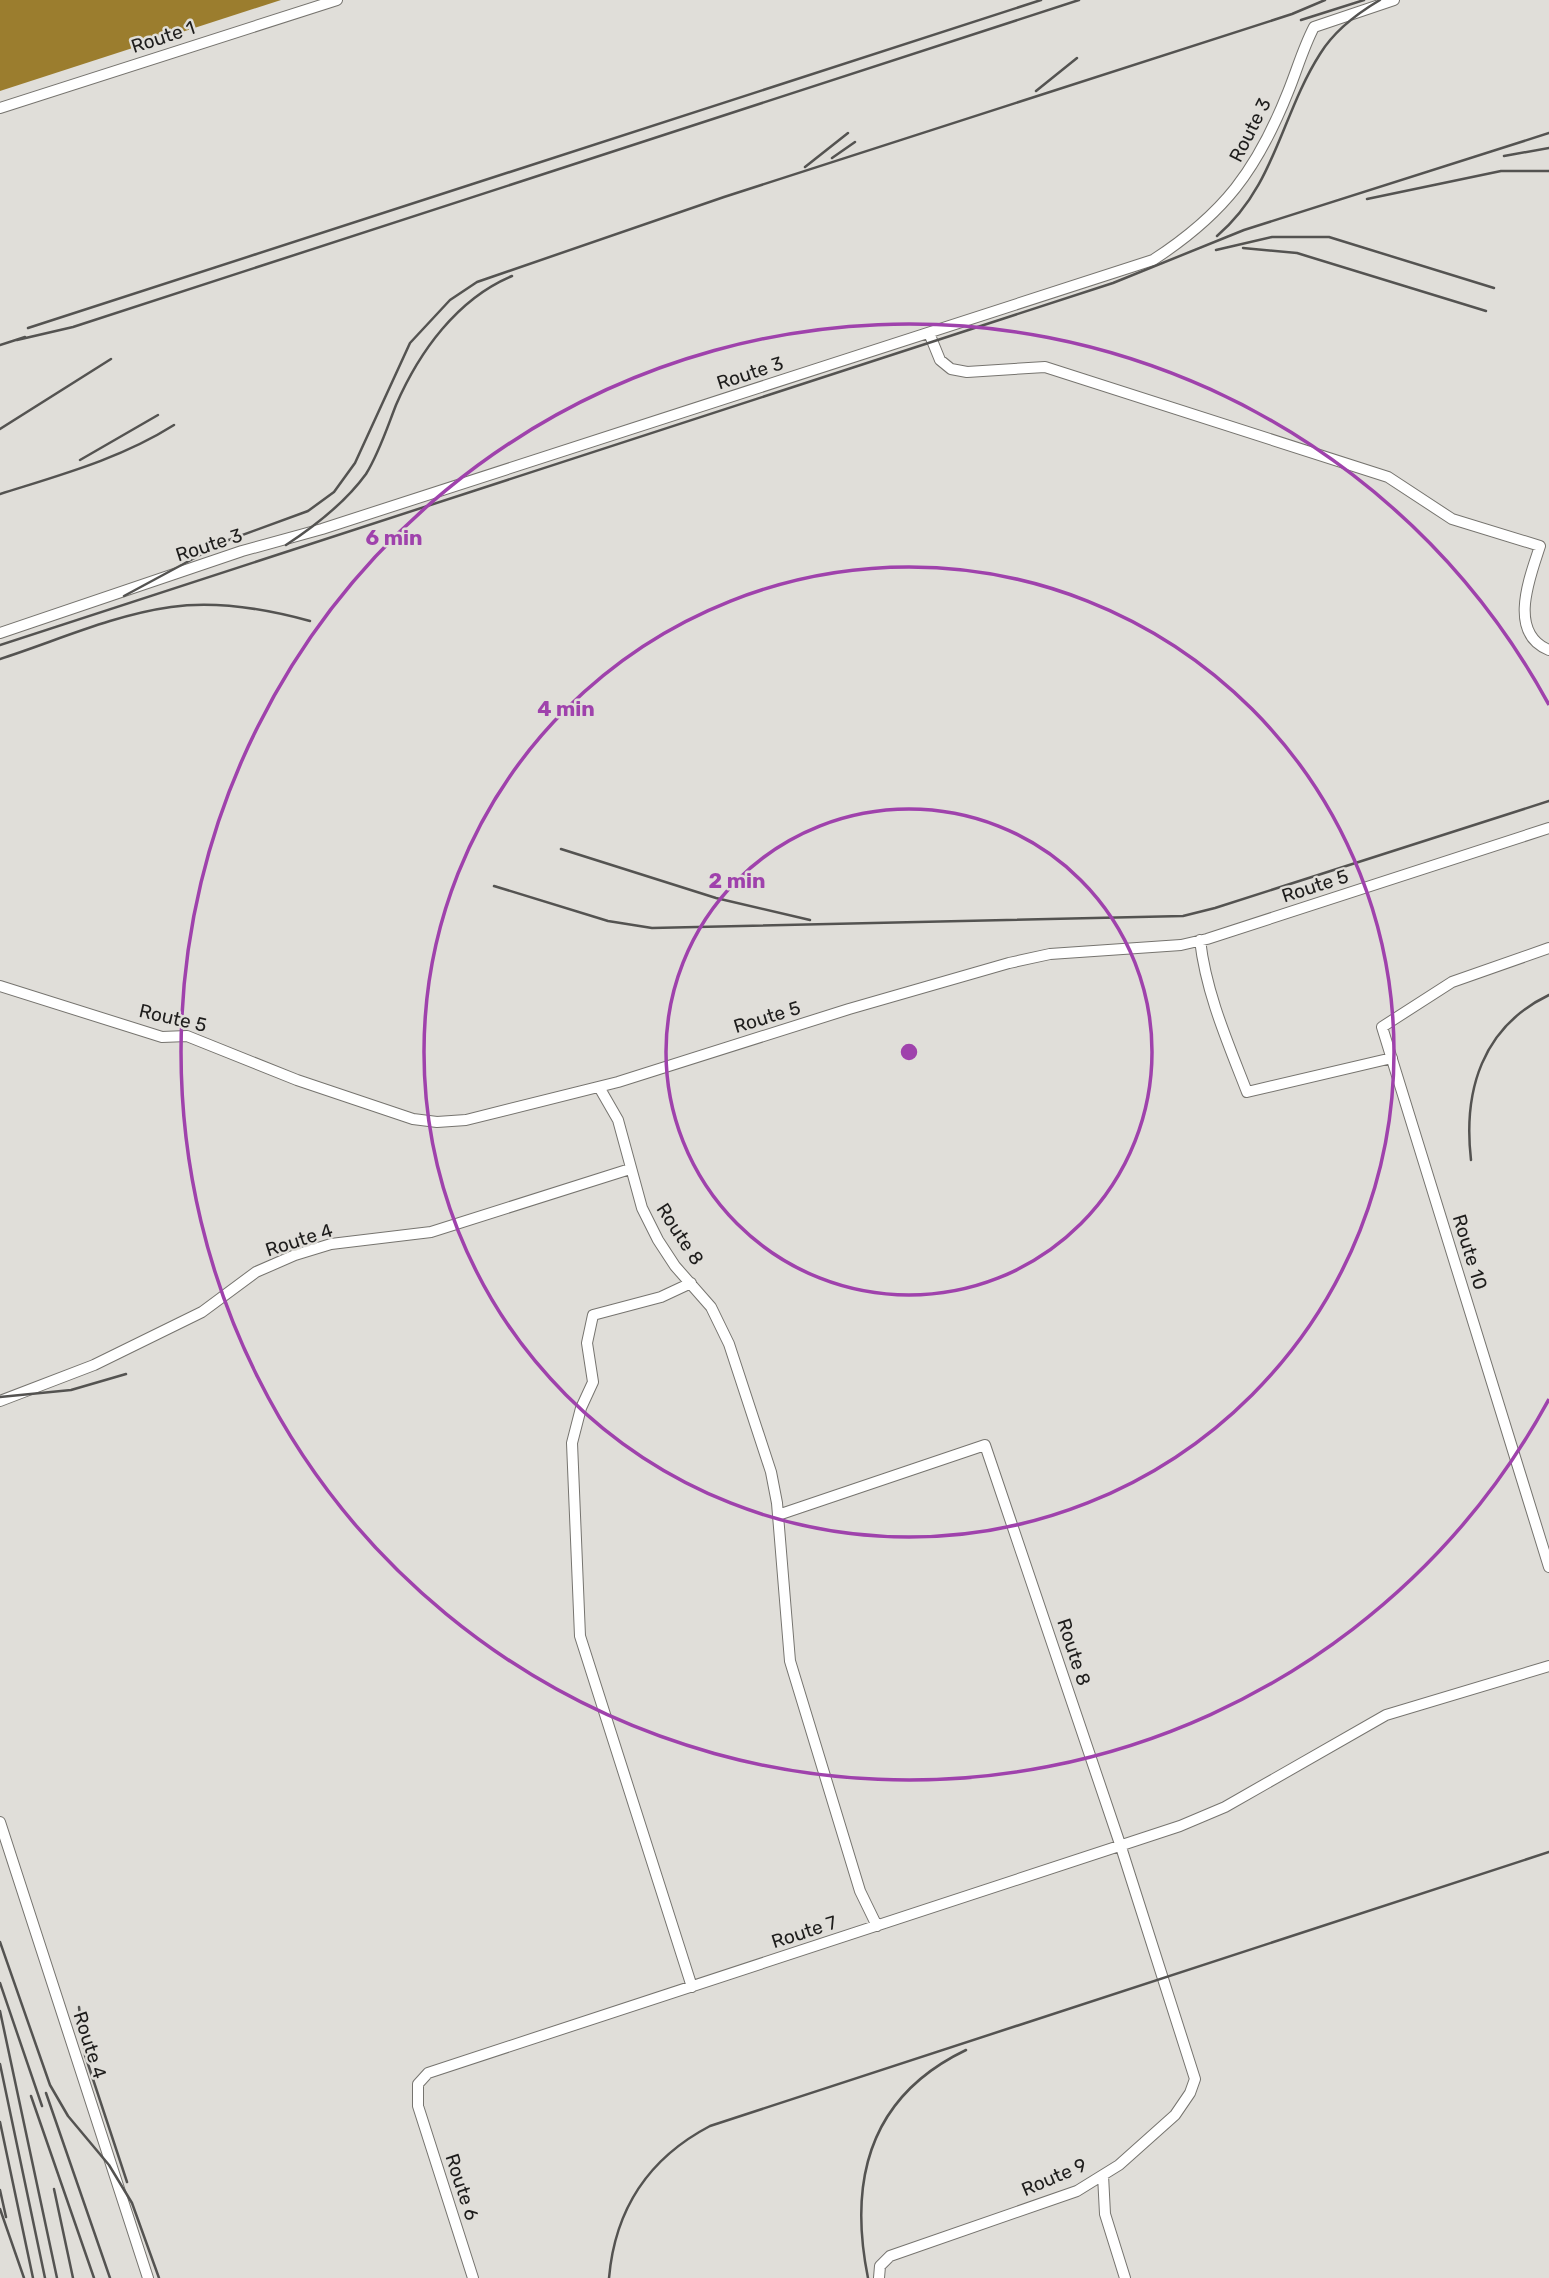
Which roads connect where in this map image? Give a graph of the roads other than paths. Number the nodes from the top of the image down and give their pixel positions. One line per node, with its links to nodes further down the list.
1 (337, 0): 3 (street, Route 1)
2 (1394, 0): 4 (street, Route 3)
3 (0, 108)
4 (929, 334): 5 (street, Route 3); 6 (street)
5 (0, 633)
6 (1549, 650)
7 (1549, 828): 8 (street, Route 5)
8 (1200, 940): 11 (street); 12 (street, Route 5)
9 (1549, 948): 11 (street, Route 10)
10 (0, 986): 12 (street, Route 5)
11 (1392, 1058): 17 (street, Route 10)
12 (599, 1087): 13 (street, Route 8)
13 (631, 1169): 14 (street, Route 8); 15 (street, Route 4)
14 (691, 1283): 16 (street, Route 8); 22 (street)
15 (0, 1401)
16 (778, 1515): 20 (street, Route 8); 21 (street, Route 8)
17 (1549, 1567)
18 (1549, 1666): 20 (street, Route 7)
19 (0, 1822): 26 (street, Route 4)
20 (1121, 1847): 21 (street, Route 7); 23 (street, Route 8)
21 (877, 1926): 22 (street, Route 7)
22 (692, 1987): 24 (street, Route 7)
23 (1195, 2078): 25 (street, Route 9)
24 (418, 2106): 27 (street, Route 6)
25 (1103, 2175): 28 (street, Route 9); 29 (street)
26 (148, 2278)
27 (473, 2278)
28 (879, 2278)
29 (1125, 2278)

